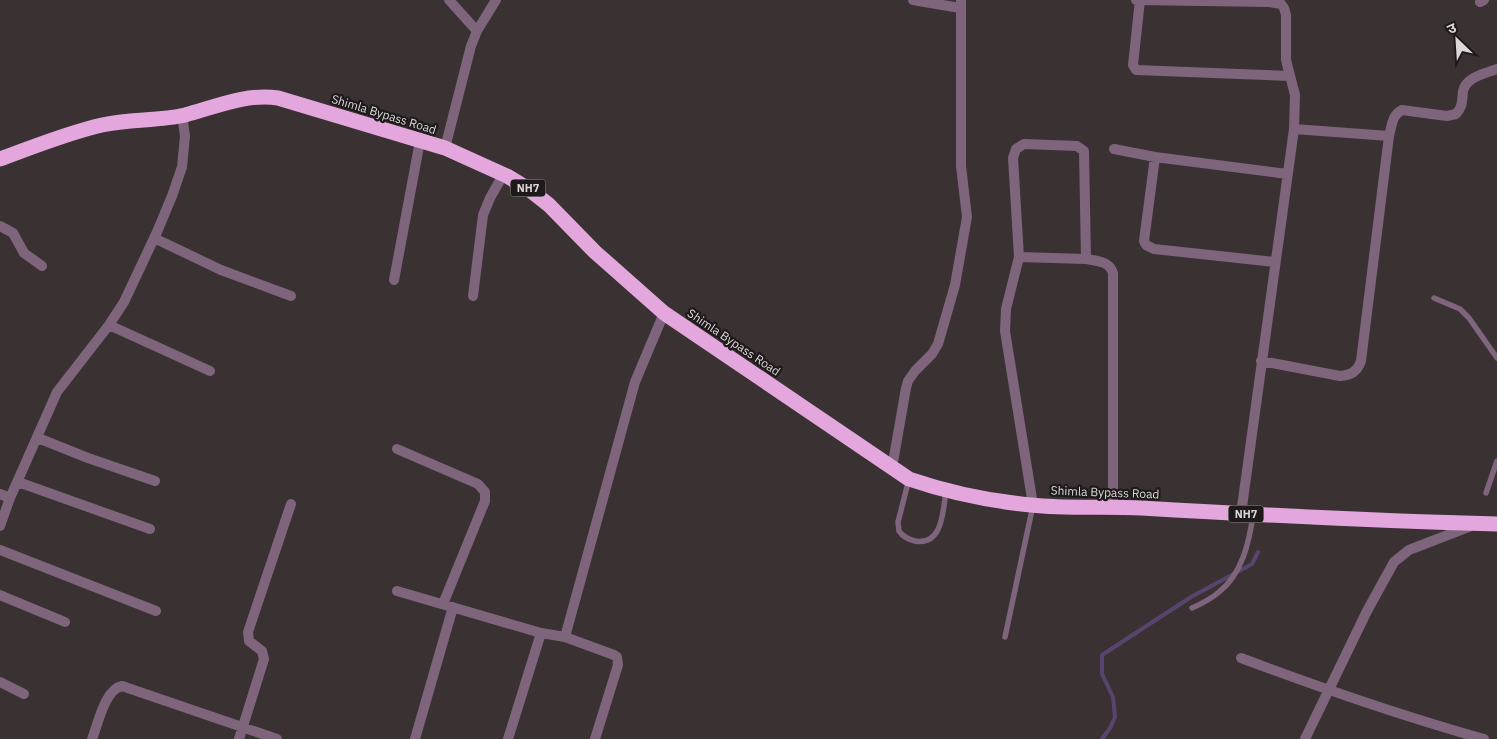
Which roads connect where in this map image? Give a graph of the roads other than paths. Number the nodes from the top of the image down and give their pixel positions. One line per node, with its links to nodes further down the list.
1 (449, 0): 7 (street)
2 (496, 0): 7 (street)
3 (913, 0): 6 (street)
4 (1136, 0): 5 (street)
5 (1140, 0): 9 (street); 9 (street)
6 (961, 4): 38 (street)
7 (477, 31): 14 (street)
8 (1497, 69): 12 (street)
9 (1290, 76): 11 (street)
10 (182, 115): 13 (highway, Shimla Bypass Road / NH7); 17 (highway, Shimla Bypass Road / NH7); 21 (street)
11 (1294, 129): 12 (street); 18 (street)
12 (1389, 136): 33 (street)
13 (420, 141): 14 (highway, Shimla Bypass Road / NH7); 26 (street)
14 (445, 148): 19 (highway, Shimla Bypass Road / NH7)
15 (1114, 149): 16 (street)
16 (1155, 157): 18 (street); 24 (street)
17 (0, 159)
18 (1287, 174): 24 (street)
19 (503, 175): 28 (street); 30 (highway, Shimla Bypass Road / NH7)
20 (0, 226): 25 (street)
21 (154, 238): 27 (street); 31 (street)
22 (1019, 257): 23 (street); 23 (street); 47 (street)
23 (1086, 259): 48 (street)
24 (1275, 262): 33 (street)
25 (42, 266)
26 (394, 280)
27 (292, 296)
28 (472, 296)
29 (1434, 298): 32 (lane)
30 (664, 313): 38 (highway, Shimla Bypass Road / NH7); 62 (street)
31 (109, 325): 34 (street); 35 (street)
32 (1497, 358)
33 (1261, 361): 49 (street)
34 (210, 371)
35 (38, 438): 40 (street); 41 (street)
36 (397, 449): 57 (street)
37 (1497, 461): 43 (lane)
38 (892, 468): 39 (highway, Shimla Bypass Road / NH7)
39 (909, 479): 42 (highway, Shimla Bypass Road / NH7); 42 (lane)
40 (155, 481)
41 (18, 482): 45 (street); 53 (street)
42 (946, 491): 47 (highway, Shimla Bypass Road / NH7)
43 (1486, 493)
44 (0, 494): 45 (street)
45 (10, 498): 52 (street)
46 (292, 504): 68 (street)
47 (1033, 505): 48 (highway, Shimla Bypass Road / NH7); 63 (lane)
48 (1113, 506): 49 (highway, Shimla Bypass Road / NH7)
49 (1247, 514): 50 (highway, Shimla Bypass Road / NH7); 58 (lane)
50 (1479, 523): 51 (highway, Shimla Bypass Road / NH7); 66 (street)
51 (1497, 524)
52 (0, 526)
53 (150, 529)
54 (0, 550): 59 (street)
55 (397, 591): 57 (street)
56 (0, 595): 60 (street)
57 (448, 606): 61 (street); 72 (street)
58 (1192, 608)
59 (156, 611)
60 (65, 622)
61 (541, 633): 62 (street); 73 (street)
62 (564, 637): 74 (street)
63 (1005, 637)
64 (1241, 658): 66 (street)
65 (0, 682): 67 (street)
66 (1329, 690): 75 (street); 76 (street)
67 (24, 694)
68 (243, 728): 69 (street); 70 (street); 71 (street)
69 (92, 739)
70 (239, 739)
71 (277, 739)
72 (415, 739)
73 (508, 739)
74 (595, 739)
75 (1305, 739)
76 (1484, 739)

